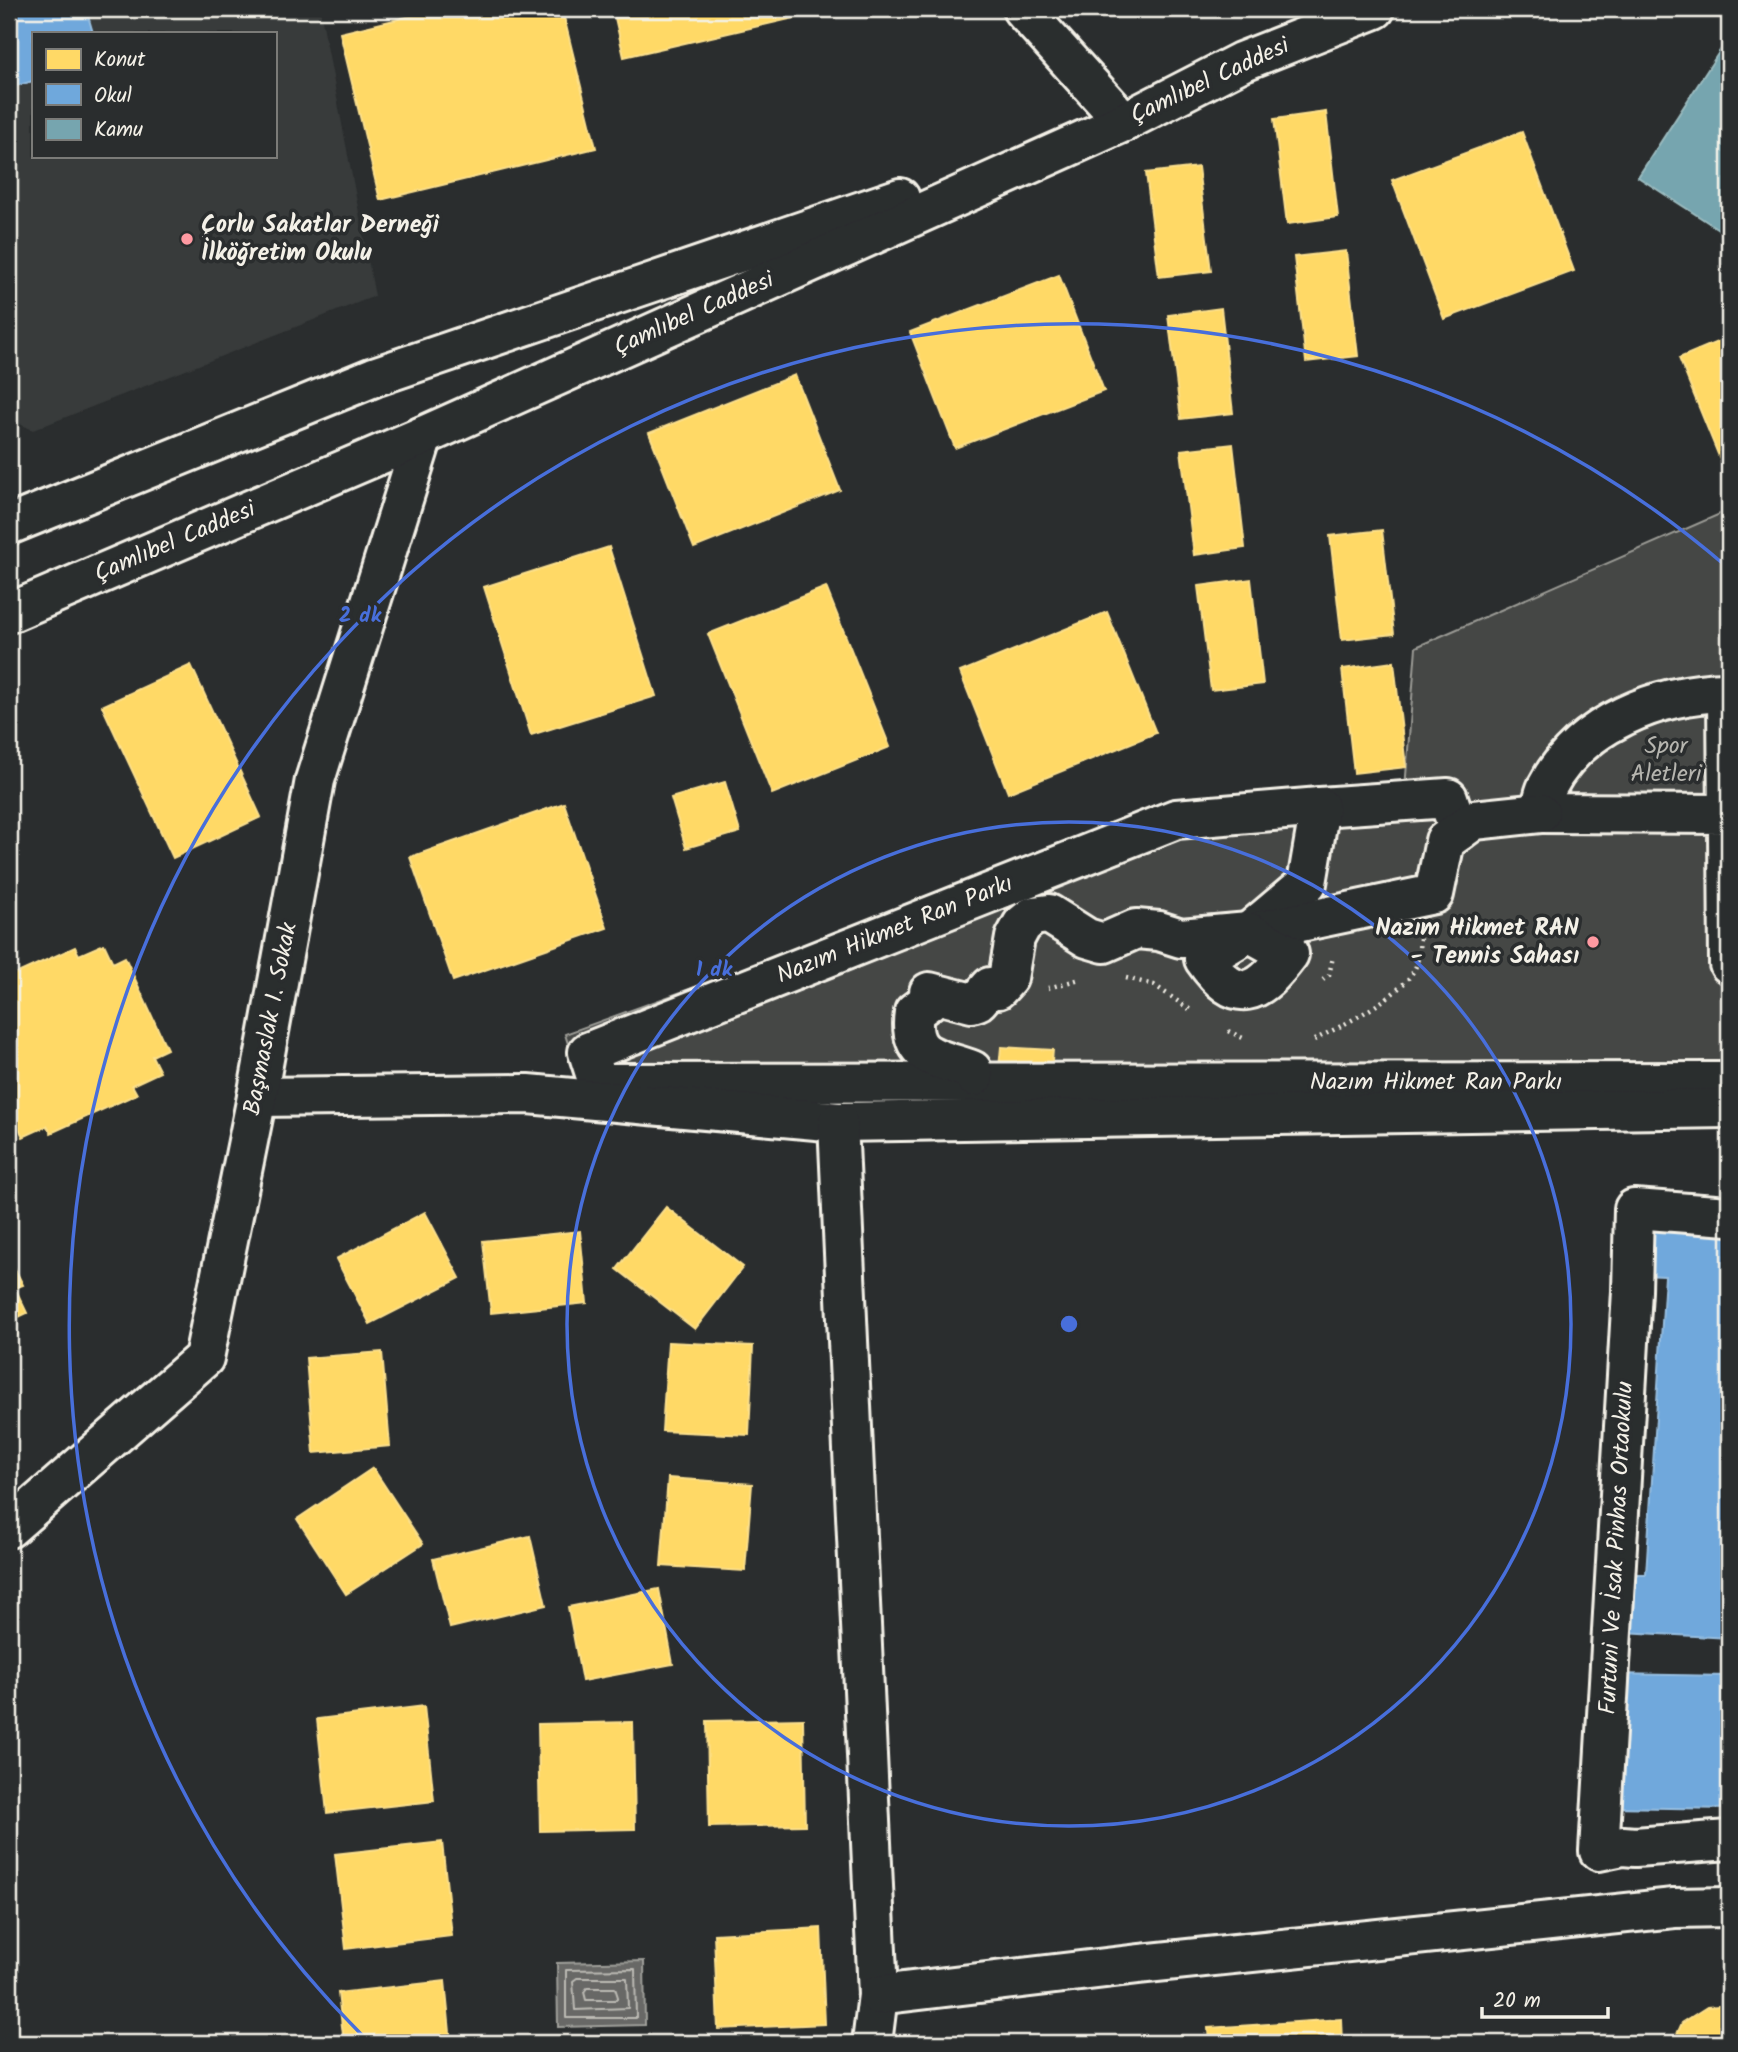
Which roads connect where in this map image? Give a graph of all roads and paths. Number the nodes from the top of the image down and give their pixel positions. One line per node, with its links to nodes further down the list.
1 (1022, 9): 3 (street)
2 (1376, 9): 3 (street, Çamlıbel Caddesi)
3 (1124, 122): 4 (street, Çamlıbel Caddesi); 5 (street)
4 (423, 436): 6 (street, Çamlıbel Caddesi); 17 (street, Başmaslak 1. Sokak)
5 (9, 525)
6 (9, 613)
7 (1728, 681): 9 (street); 10 (street)
8 (1320, 807): 11 (street, Nazım Hikmet Ran Parkı); 13 (street); 16 (street, Nazım Hikmet Ran Parkı)
9 (1539, 813): 10 (street); 11 (street)
10 (1729, 814): 12 (street)
11 (1459, 831): 13 (street, Nazım Hikmet Ran Parkı)
12 (1722, 888): 14 (street)
13 (1249, 932): 16 (street, Nazım Hikmet Ran Parkı)
14 (1729, 964)
15 (1729, 1082): 16 (street, Nazım Hikmet Ran Parkı)
16 (975, 1083)
17 (257, 1097): 19 (street); 21 (street, Başmaslak 1. Sokak)
18 (1729, 1108): 19 (street)
19 (838, 1122): 24 (street)
20 (1729, 1216): 22 (street, Furtuni Ve İsak Pinhas Ortaokulu)
21 (9, 1528)
22 (1729, 1840)
23 (1729, 1907): 24 (street)
24 (878, 1996): 25 (street)
25 (873, 2043)

